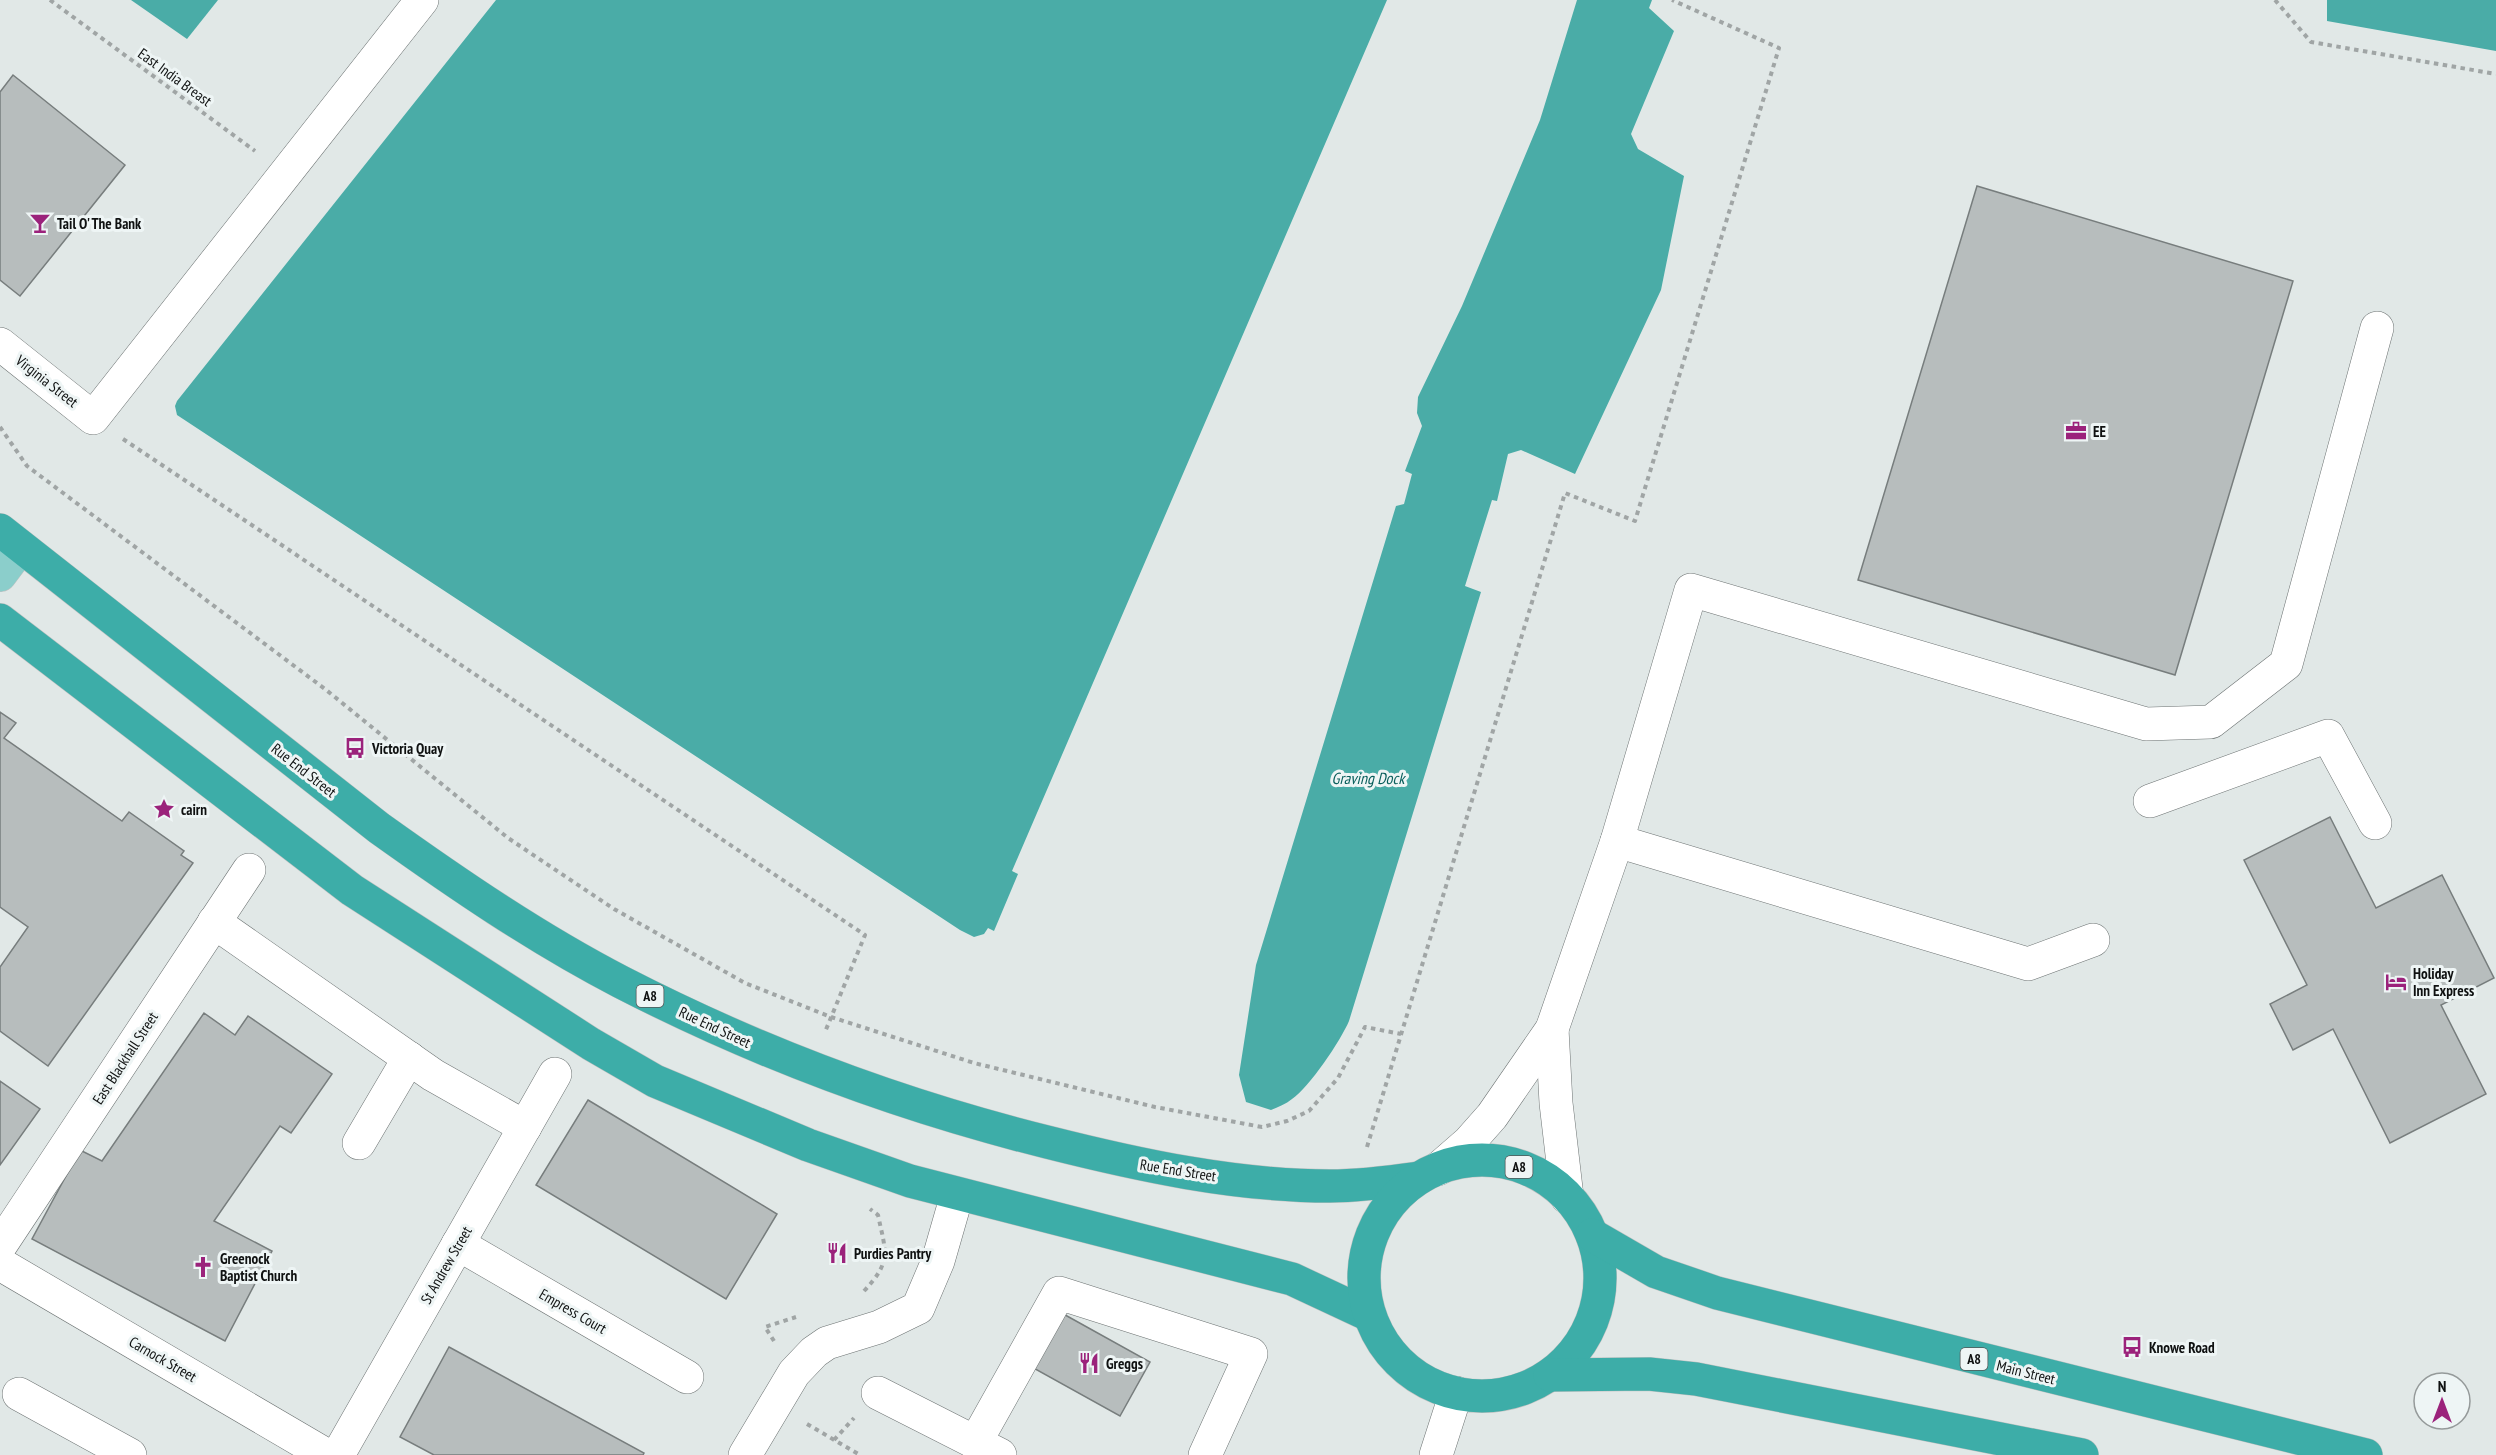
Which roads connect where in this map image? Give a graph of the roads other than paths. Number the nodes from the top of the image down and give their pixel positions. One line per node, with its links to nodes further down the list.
1 (422, 0): 3 (street, Virginia Street)
2 (2377, 328): 9 (street)
3 (0, 344)
4 (11, 538): 5 (main road); 18 (highway, Rue End Street / A8)
5 (0, 575)
6 (0, 620): 19 (highway)
7 (2150, 801): 8 (street)
8 (2375, 823)
9 (1617, 841): 12 (street); 13 (street)
10 (249, 870): 11 (street, East Blackhall Street)
11 (214, 922): 14 (street); 23 (street, East Blackhall Street)
12 (2093, 940)
13 (1552, 1029): 18 (street); 20 (street)
14 (409, 1058): 16 (street); 17 (street)
15 (555, 1074): 16 (street, St Andrew Street)
16 (525, 1127): 22 (street, St Andrew Street)
17 (359, 1143)
18 (1429, 1174): 20 (highway, A8); 25 (highway, A8)
19 (957, 1195): 25 (highway); 35 (street)
20 (1567, 1197): 21 (highway, A8)
21 (1592, 1235): 26 (highway, A8); 39 (highway, Main Street / A8)
22 (458, 1244): 27 (street, Empress Court); 34 (street, St Andrew Street)
23 (0, 1246)
24 (0, 1264): 33 (street, Carnock Street)
25 (1369, 1315): 29 (highway, A8)
26 (1550, 1375): 29 (highway, A8); 38 (highway, A8)
27 (687, 1377)
28 (878, 1393): 31 (street)
29 (1456, 1393): 37 (street)
30 (19, 1394): 32 (street)
31 (988, 1449): 36 (street)
32 (130, 1455)
33 (326, 1455)
34 (338, 1455)
35 (745, 1455)
36 (1204, 1455)
37 (1436, 1455)
38 (2082, 1455)
39 (2366, 1455)

